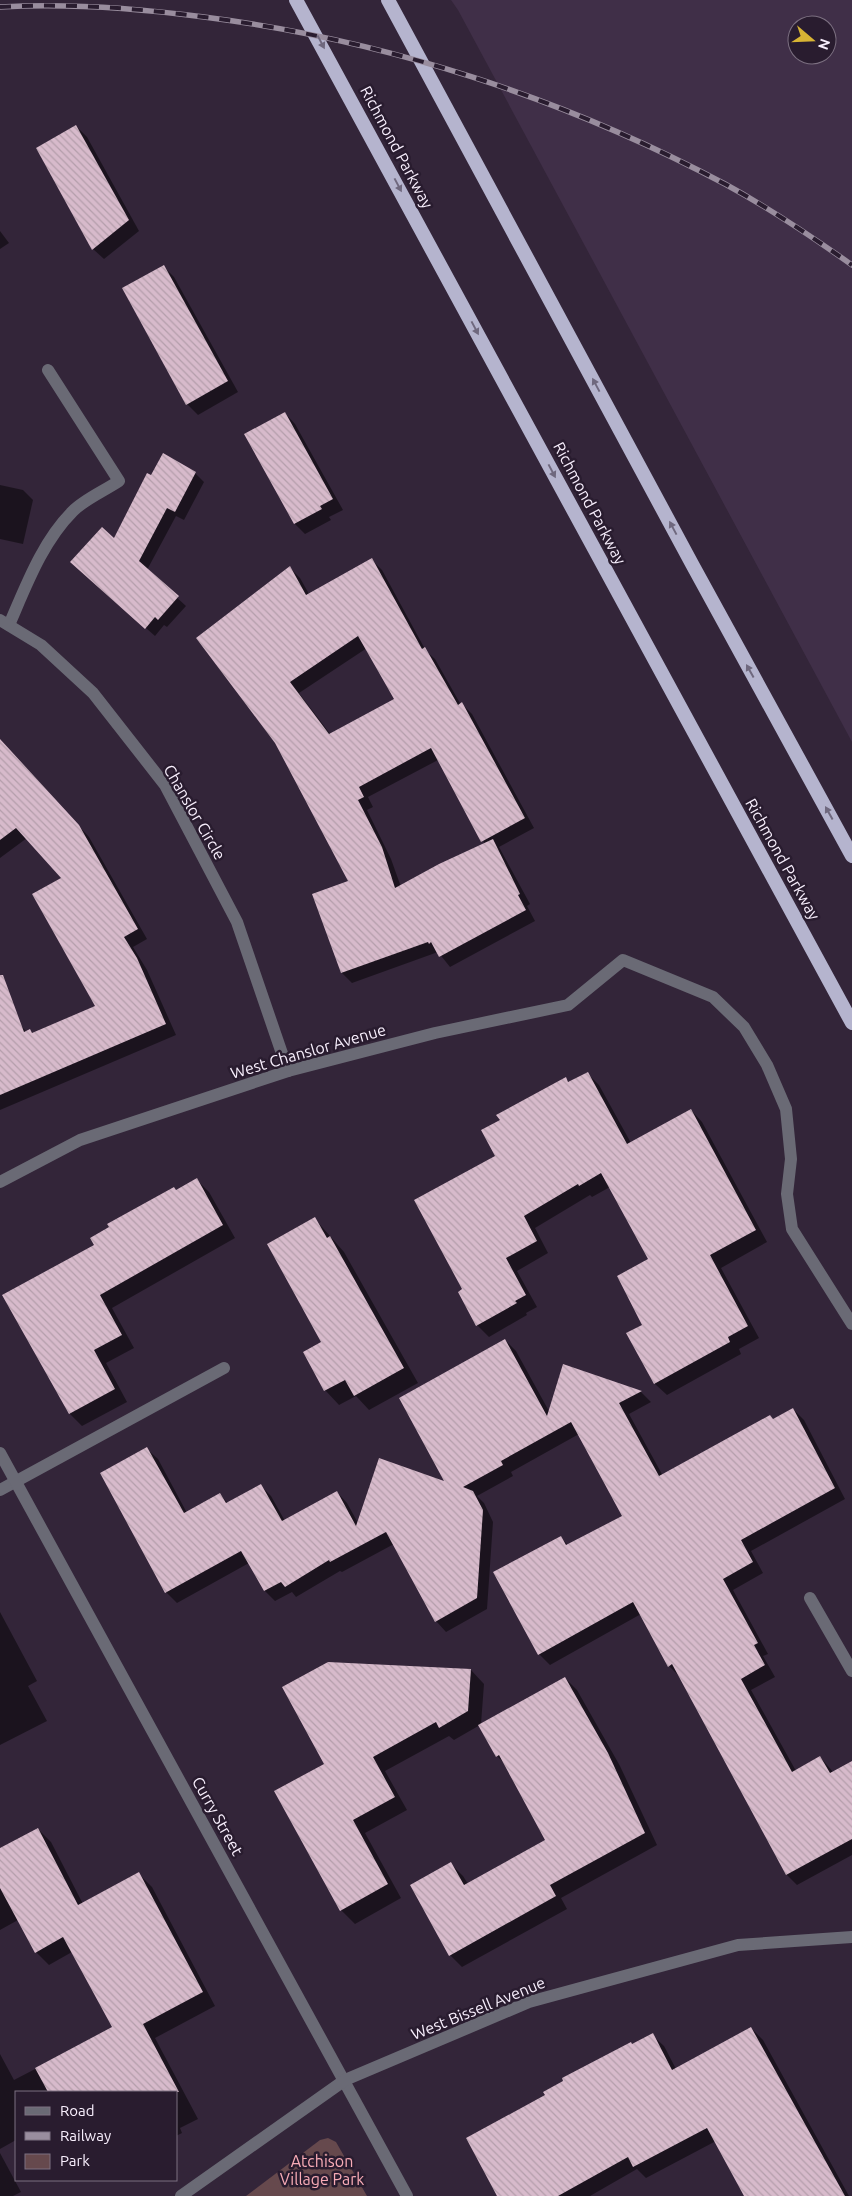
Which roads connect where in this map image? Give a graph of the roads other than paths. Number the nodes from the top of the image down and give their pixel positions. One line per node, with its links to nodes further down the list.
1 (296, 0): 6 (highway, Richmond Parkway, one-way to 6)
2 (388, 0): 5 (highway, one-way to 2)
3 (48, 370): 4 (street)
4 (4, 623): 7 (street, Chanslor Circle)
5 (852, 856)
6 (852, 1023)
7 (288, 1071): 8 (street, West Chanslor Avenue); 9 (street, West Chanslor Avenue)
8 (0, 1182)
9 (852, 1324)
10 (224, 1368): 12 (street)
11 (0, 1453): 12 (street, Curry Street)
12 (16, 1481): 13 (street); 17 (street, Curry Street)
13 (0, 1490)
14 (810, 1598): 15 (street)
15 (852, 1671)
16 (852, 1937): 17 (street, West Bissell Avenue)
17 (345, 2080): 18 (street, West Bissell Avenue); 19 (street, Curry Street)
18 (181, 2196)
19 (407, 2196)

